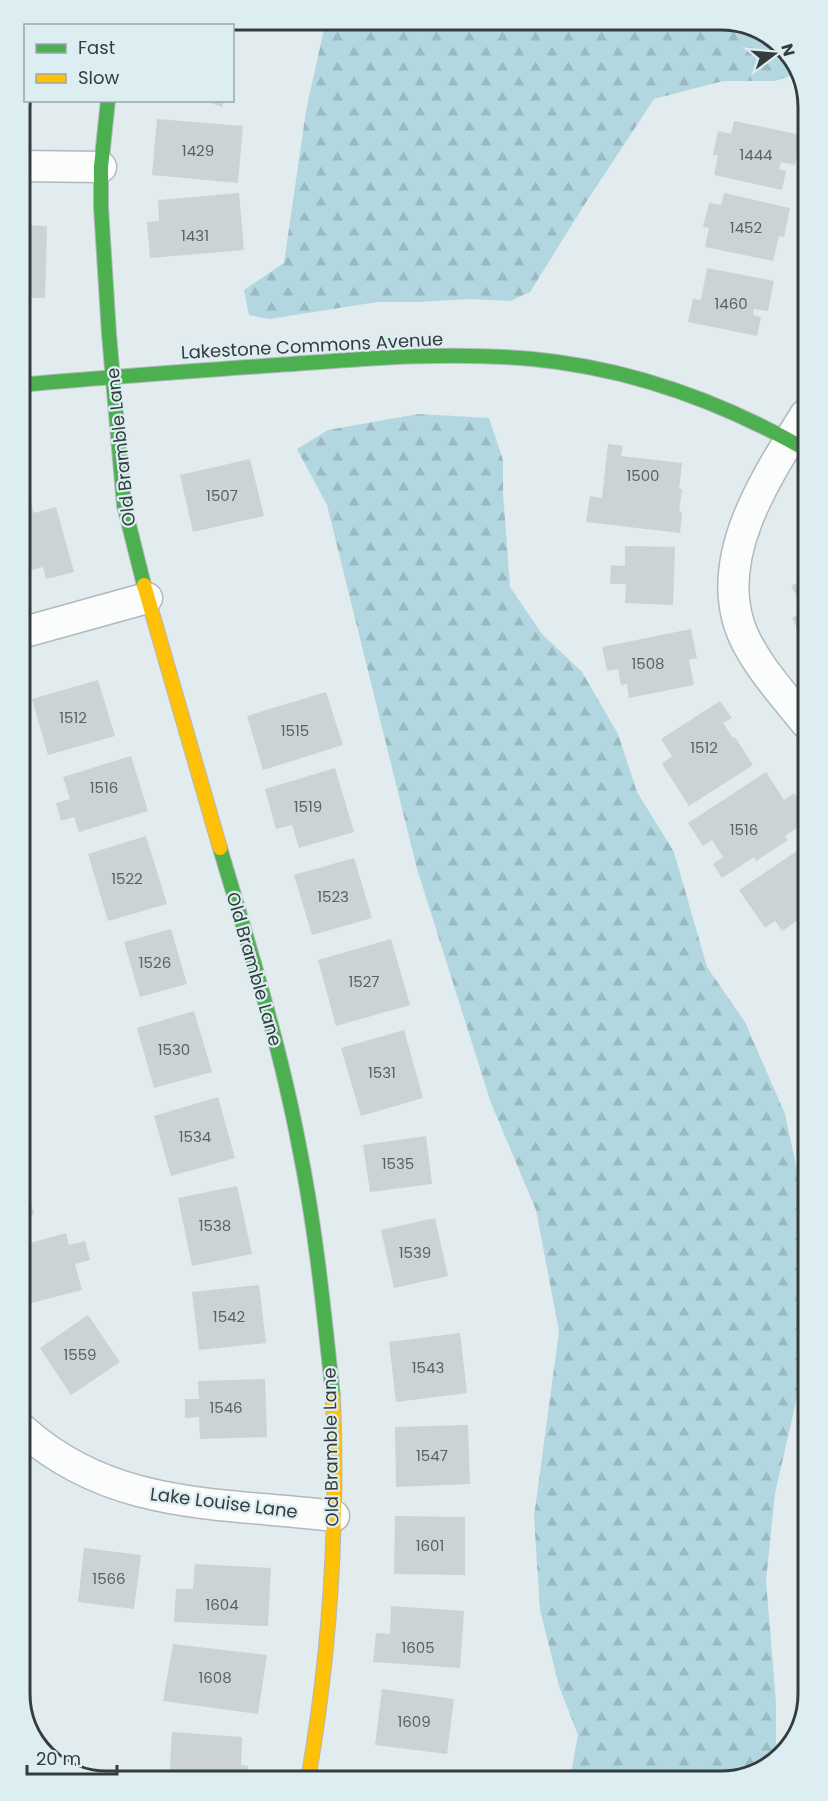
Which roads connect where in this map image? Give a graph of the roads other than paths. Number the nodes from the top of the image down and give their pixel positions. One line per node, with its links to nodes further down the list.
1 (108, 102): 3 (street, Old Bramble Lane)
2 (30, 166): 3 (street)
3 (101, 167): 4 (street, Old Bramble Lane)
4 (113, 378): 5 (street, Lakestone Commons Avenue); 6 (street, Lakestone Commons Avenue); 8 (street, Old Bramble Lane)
5 (30, 384)
6 (798, 433)
7 (798, 437): 10 (street)
8 (147, 598): 9 (street); 12 (street, Old Bramble Lane)
9 (30, 630)
10 (798, 713)
11 (30, 1435): 12 (street, Lake Louise Lane)
12 (334, 1516): 13 (street, Old Bramble Lane)
13 (310, 1771)

